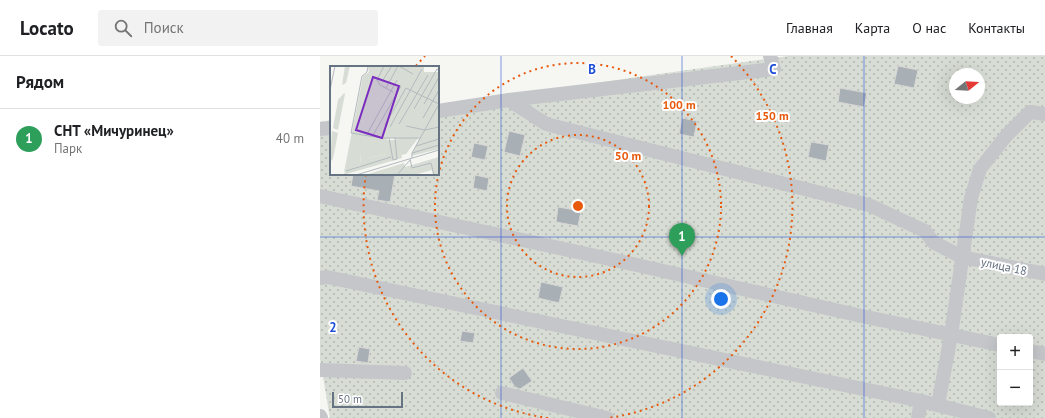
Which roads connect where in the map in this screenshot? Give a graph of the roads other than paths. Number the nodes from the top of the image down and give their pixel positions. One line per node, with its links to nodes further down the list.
1 (770, 56): 2 (street)
2 (509, 100): 3 (street); 8 (street, улица 18)
3 (439, 111)
4 (1045, 114): 8 (street)
5 (330, 128): 6 (street)
6 (320, 129)
7 (320, 196): 11 (street)
8 (962, 257): 9 (street, улица 18); 11 (street)
9 (1045, 274)
10 (320, 278): 18 (street)
11 (951, 335): 12 (street); 19 (street)
12 (997, 344)
13 (1033, 352): 14 (street)
14 (1045, 354)
15 (320, 370): 16 (street)
16 (405, 374)
17 (502, 393): 20 (street)
18 (921, 401): 19 (street); 21 (street)
19 (938, 405): 22 (street)
20 (607, 418)
21 (918, 418)
22 (989, 418)

